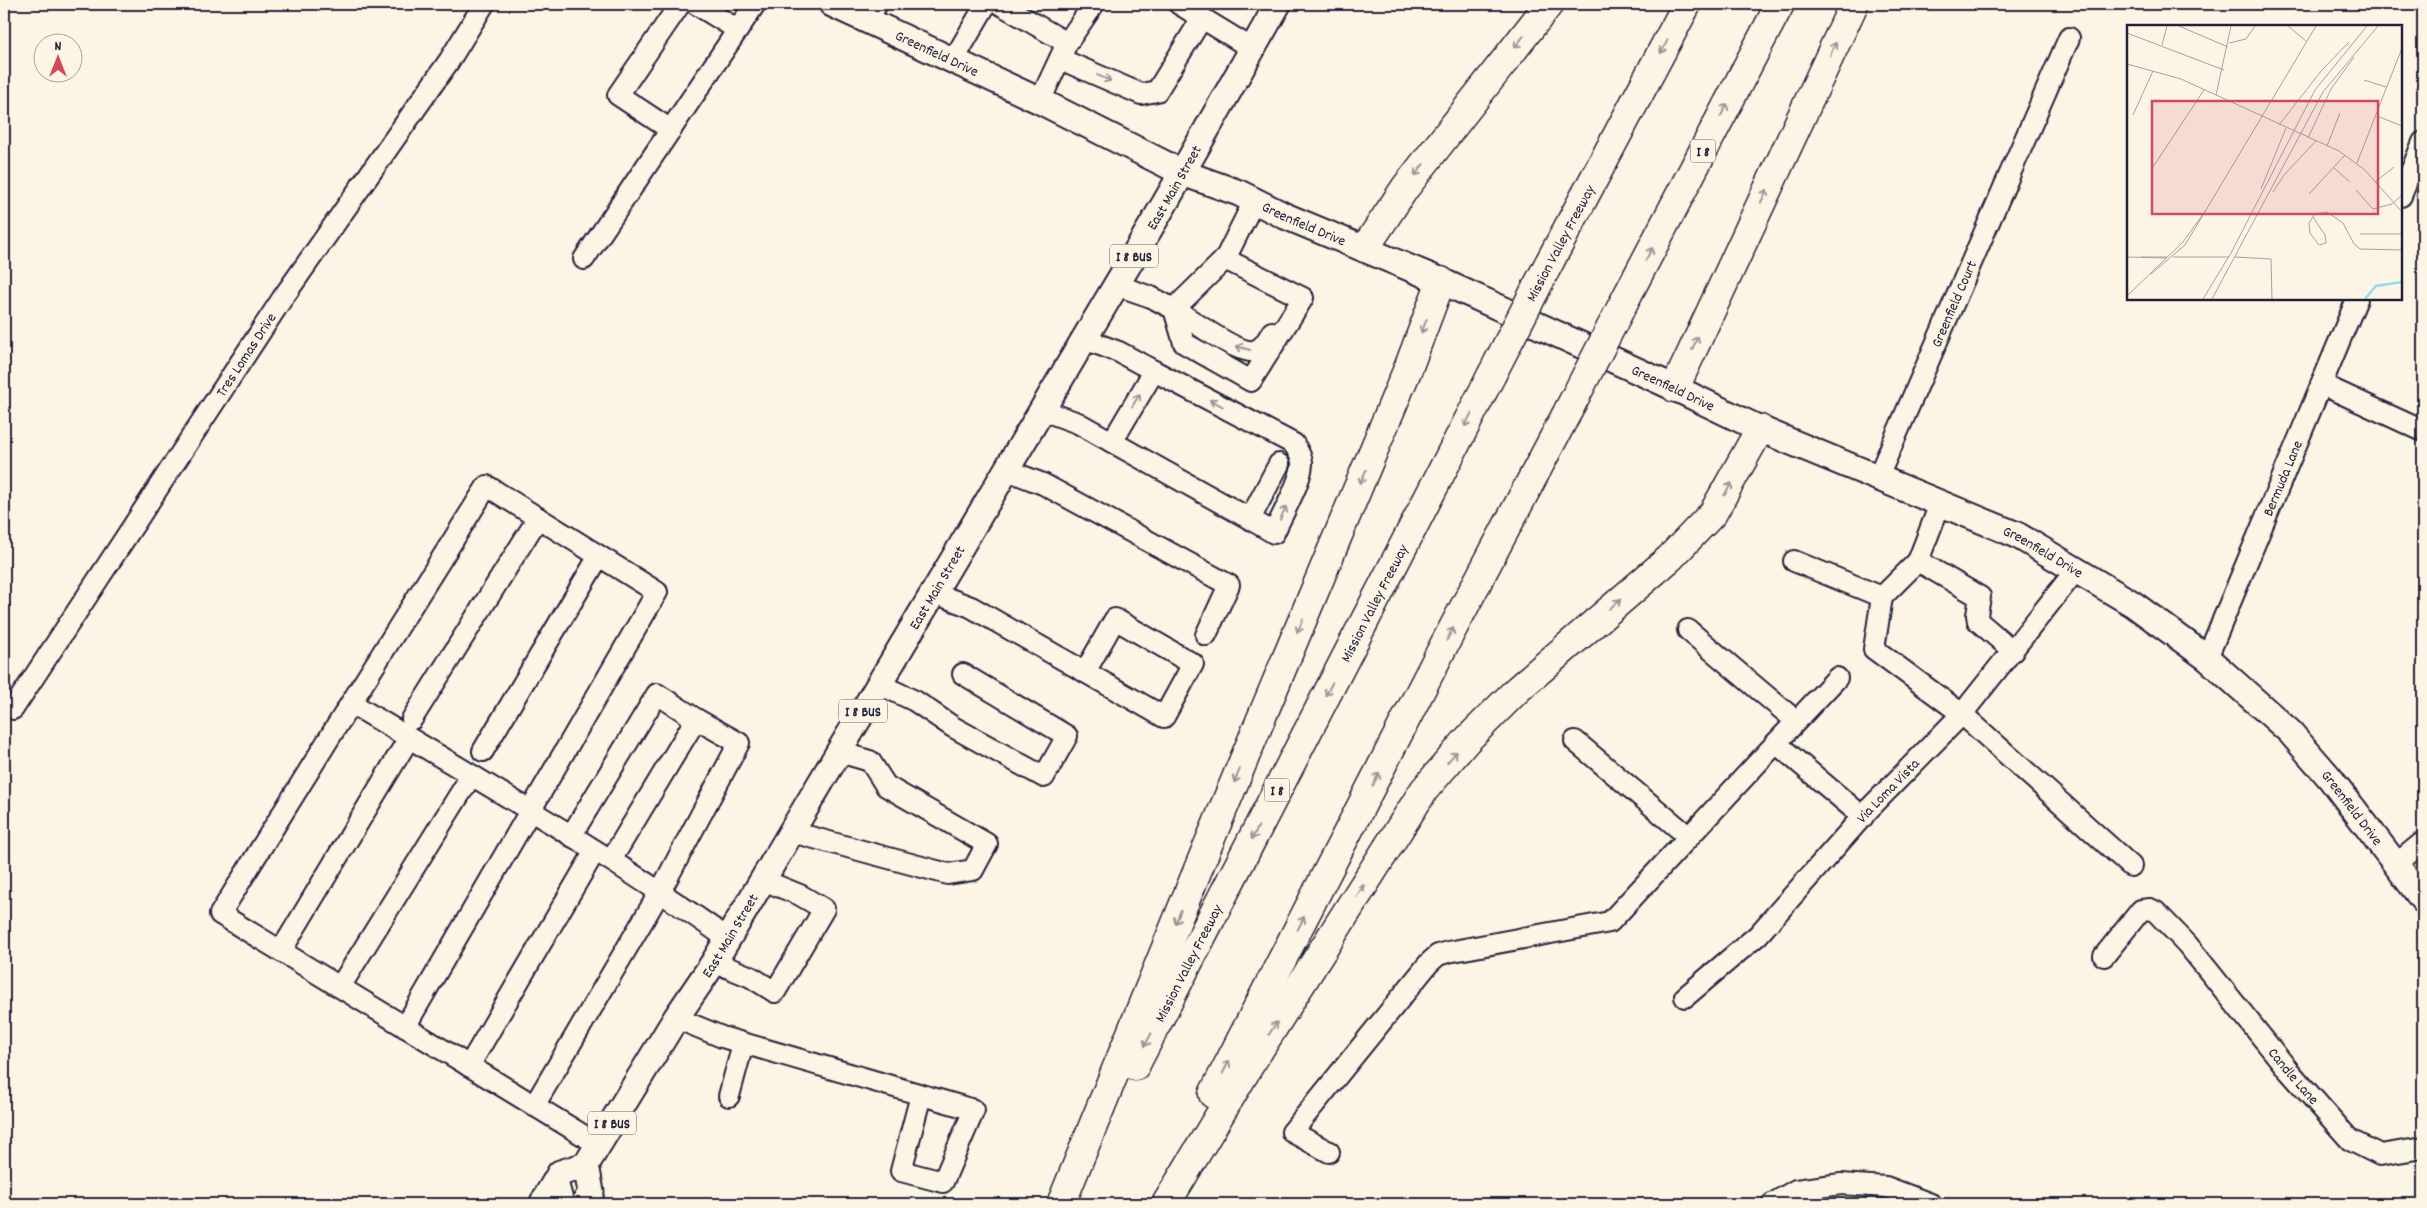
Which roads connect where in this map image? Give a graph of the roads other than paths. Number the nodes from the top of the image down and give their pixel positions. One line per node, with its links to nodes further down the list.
1 (484, 4): 64 (street, Tres Lomas Drive)
2 (680, 4): 22 (street)
3 (696, 4): 16 (street)
4 (756, 4): 16 (street)
5 (832, 4): 15 (main road, Greenfield Drive)
6 (986, 4): 20 (street)
7 (1000, 4): 19 (street)
8 (1094, 4): 19 (street)
9 (1549, 4): 27 (highway, one-way to 27)
10 (1687, 4): 106 (highway, Mission Valley Freeway / I 8, one-way to 106, bridge)
11 (1780, 4): 107 (highway, I 8, one-way to 11, bridge)
12 (1854, 4): 38 (highway, one-way to 12)
13 (1272, 6): 18 (main road, East Main Street / I 8 BUS)
14 (1189, 8): 18 (street); 19 (street, one-way to 14)
15 (872, 12): 20 (main road, Greenfield Drive)
16 (738, 30): 22 (street)
17 (2069, 38): 45 (street, Greenfield Court)
18 (1252, 48): 24 (main road, East Main Street / I 8 BUS)
19 (1064, 51): 21 (street)
20 (954, 61): 21 (main road, Greenfield Drive)
21 (1040, 101): 24 (main road, Greenfield Drive)
22 (671, 130): 28 (street)
23 (2422, 151): 25 (street)
24 (1183, 173): 26 (main road, Greenfield Drive); 31 (main road, East Main Street / I 8 BUS)
25 (2402, 194)
26 (1254, 201): 27 (main road, Greenfield Drive); 29 (street)
27 (1365, 248): 30 (main road, Greenfield Drive)
28 (584, 259)
29 (1226, 259): 32 (street); 34 (street)
30 (1441, 281): 38 (main road, Greenfield Drive); 106 (highway, one-way to 106)
31 (1116, 286): 34 (street); 35 (main road, East Main Street / I 8 BUS)
32 (1295, 293): 34 (street, one-way to 34); 34 (street)
33 (2357, 300): 37 (street, Bermuda Lane)
34 (1174, 309)
35 (1084, 339): 36 (street); 39 (main road, East Main Street / I 8 BUS)
36 (1154, 371): 42 (street, one-way to 36); 48 (street, one-way to 36)
37 (2321, 384): 41 (street); 58 (street, Bermuda Lane)
38 (1675, 388): 40 (main road, Greenfield Drive)
39 (1042, 410): 42 (street); 44 (main road, East Main Street / I 8 BUS)
40 (1760, 429): 45 (main road, Greenfield Drive); 108 (highway, one-way to 40)
41 (2423, 431)
42 (1112, 442): 48 (street)
43 (1279, 464): 48 (street)
44 (1006, 470): 53 (main road, East Main Street / I 8 BUS); 56 (street)
45 (1878, 477): 46 (main road, Greenfield Drive)
46 (1940, 504): 50 (street); 52 (main road, Greenfield Drive)
47 (538, 518): 49 (street); 63 (street); 68 (street)
48 (1250, 519)
49 (599, 556): 71 (street); 74 (street)
50 (1918, 561): 54 (street); 57 (street)
51 (1794, 562): 54 (street)
52 (2076, 570): 57 (street, Via Loma Vista); 58 (main road, Greenfield Drive)
53 (934, 593): 59 (street); 62 (main road, East Main Street / I 8 BUS)
54 (1882, 598): 65 (street)
55 (1688, 630): 67 (street)
56 (1206, 636)
57 (2012, 650): 65 (street, Via Loma Vista)
58 (2207, 658): 81 (main road, Greenfield Drive)
59 (1085, 672): 59 (street)
60 (963, 674): 62 (street)
61 (1837, 678): 67 (street)
62 (879, 684): 72 (main road, East Main Street / I 8 BUS)
63 (351, 703): 68 (street); 87 (street)
64 (13, 709)
65 (1962, 714): 75 (street, Via Loma Vista); 82 (street)
66 (696, 719): 77 (street); 80 (street); 84 (street)
67 (1796, 721): 70 (street)
68 (411, 728): 73 (street); 87 (street)
69 (1576, 740): 78 (street)
70 (1776, 743): 75 (street); 78 (street)
71 (484, 751)
72 (839, 752): 76 (main road, East Main Street / I 8 BUS); 76 (street)
73 (471, 776): 74 (street); 90 (street)
74 (529, 811): 77 (street); 93 (street)
75 (1863, 818): 91 (street, Via Loma Vista)
76 (792, 832): 83 (main road, East Main Street / I 8 BUS)
77 (571, 836): 80 (street)
78 (1689, 837): 100 (street)
79 (2423, 842): 81 (street)
80 (603, 855): 84 (street); 95 (street)
81 (2395, 865): 85 (main road, Greenfield Drive)
82 (2131, 866)
83 (763, 880): 86 (main road, East Main Street / I 8 BUS); 89 (street)
84 (661, 890): 86 (street); 98 (street)
85 (2423, 900)
86 (728, 939): 89 (main road, East Main Street / I 8 BUS)
87 (281, 951): 90 (street)
88 (2104, 956): 99 (street, Candle Lane)
89 (714, 962): 92 (main road, East Main Street / I 8 BUS)
90 (340, 987): 93 (street)
91 (1685, 997)
92 (676, 1018): 94 (street); 101 (main road, East Main Street / I 8 BUS)
93 (405, 1027): 95 (street)
94 (743, 1044): 96 (street); 97 (street)
95 (469, 1066): 98 (street)
96 (921, 1095): 96 (street)
97 (729, 1096)
98 (534, 1106): 101 (street)
99 (2423, 1148)
100 (1329, 1152)
101 (592, 1155): 102 (main road); 105 (main road)
102 (557, 1180): 103 (main road); 104 (street)
103 (542, 1204)
104 (560, 1204)
105 (584, 1204)
106 (1062, 1204)
107 (1156, 1204)
108 (1166, 1204)
109 (1772, 1204): 110 (street)
110 (1931, 1204)

